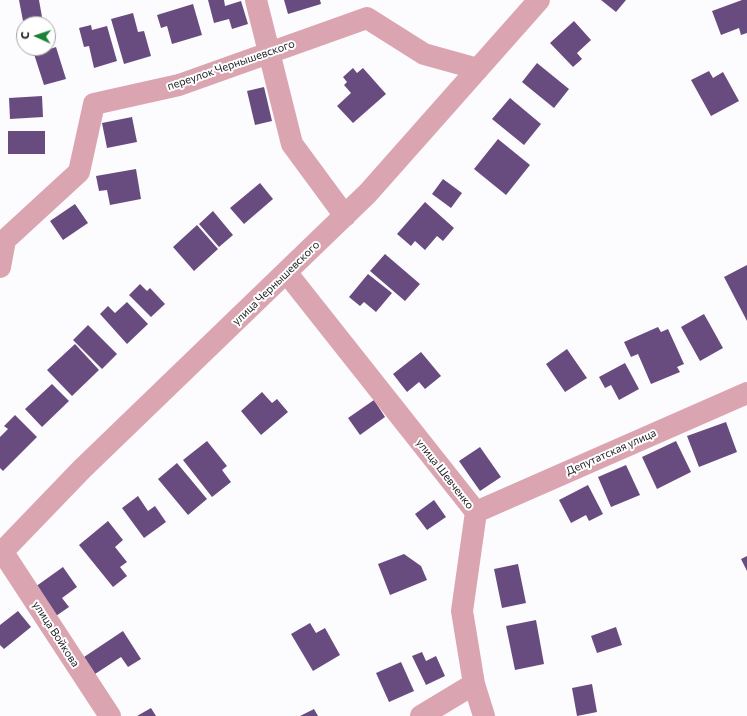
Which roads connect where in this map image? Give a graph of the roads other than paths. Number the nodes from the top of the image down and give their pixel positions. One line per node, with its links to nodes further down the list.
1 (256, 0): 3 (street)
2 (539, 0): 4 (street, улица Чернышевского)
3 (270, 53): 4 (street, переулок Чернышевского); 5 (street); 6 (street, переулок Чернышевского)
4 (478, 69): 5 (street, улица Чернышевского)
5 (345, 216): 7 (street, улица Чернышевского)
6 (0, 267)
7 (286, 272): 9 (street, улица Шевченко); 10 (street, улица Чернышевского)
8 (747, 393): 9 (street, Депутатская улица)
9 (476, 512): 11 (street, улица Шевченко)
10 (1, 552): 12 (street, улица Войкова)
11 (474, 684): 13 (street); 14 (street, улица Шевченко)
12 (110, 716)
13 (421, 716)
14 (484, 716)

